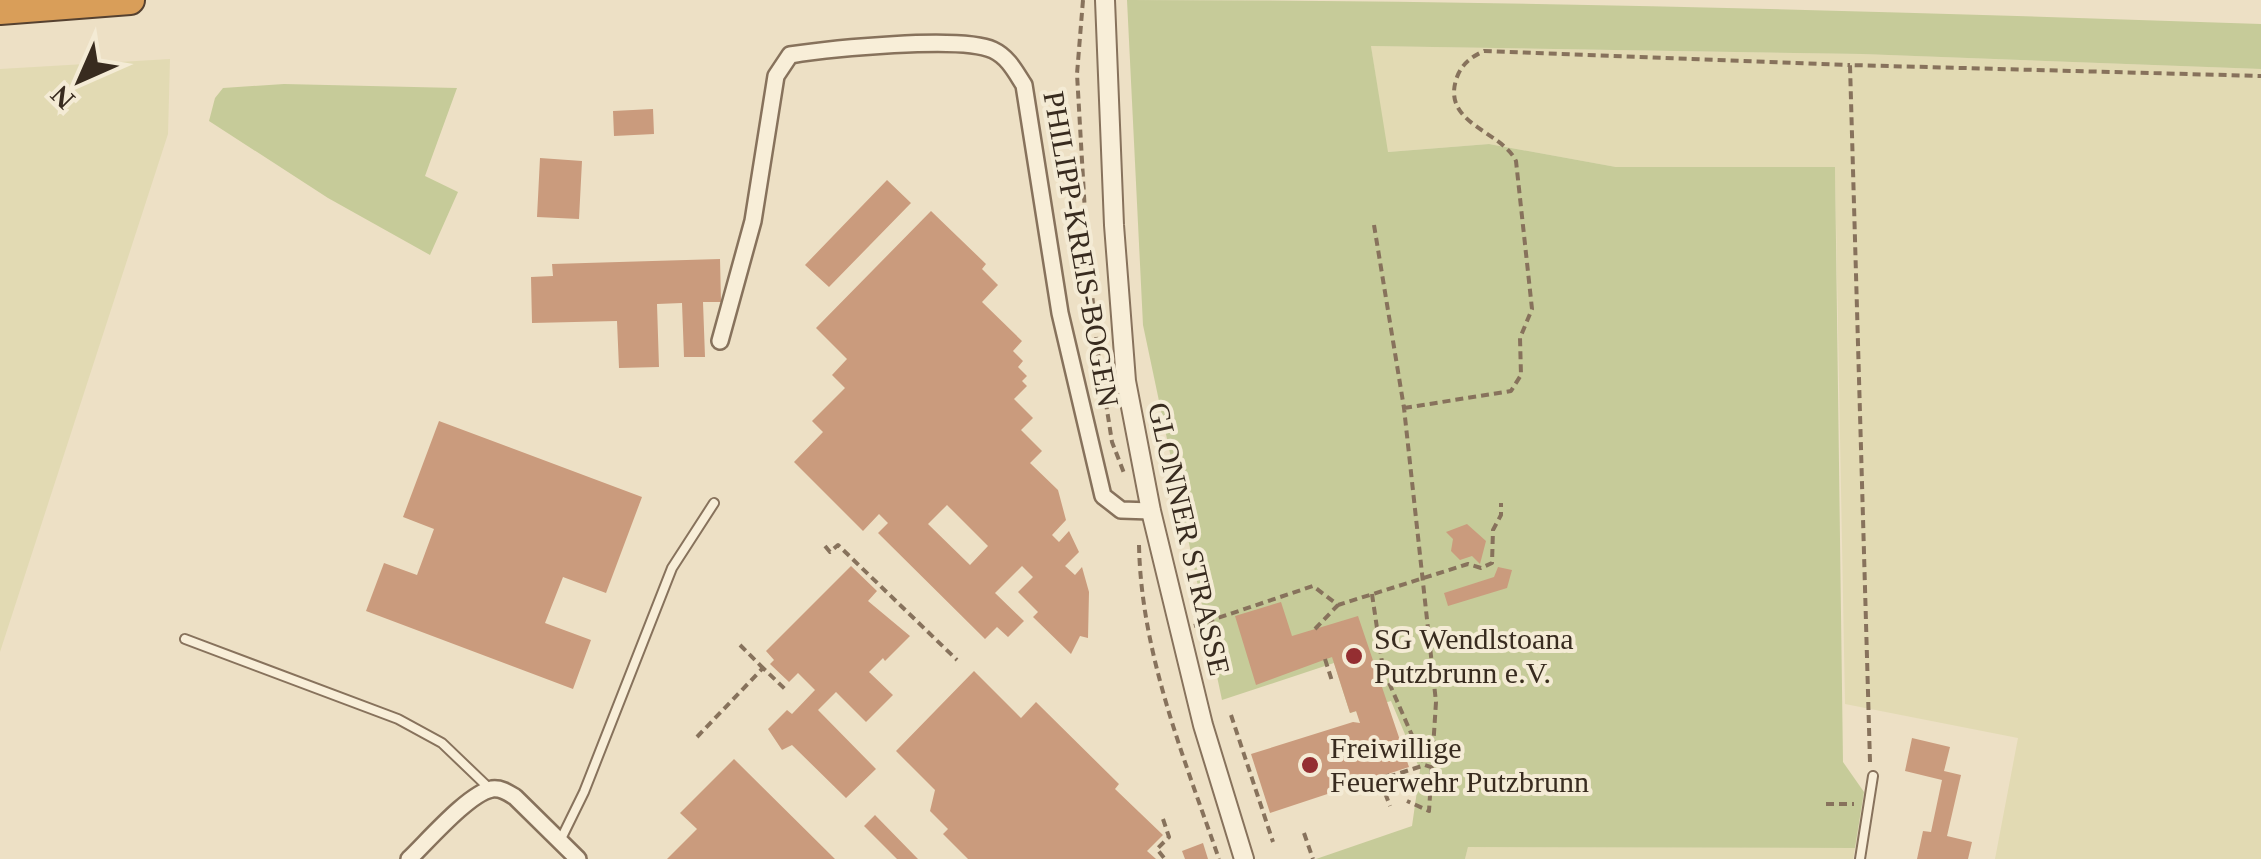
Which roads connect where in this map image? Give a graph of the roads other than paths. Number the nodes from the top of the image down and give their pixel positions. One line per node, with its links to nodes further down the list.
1 (130, 0): 3 (highway)
2 (1104, 0): 6 (street, GLONNER STRASSE)
3 (0, 10)
4 (720, 341): 6 (street, PHILIPP-KREIS-BOGEN)
5 (714, 502): 10 (lane)
6 (1143, 511): 13 (street, GLONNER STRASSE)
7 (186, 639): 9 (lane)
8 (1873, 776): 14 (lane)
9 (490, 789): 10 (street); 11 (street)
10 (560, 841): 12 (street)
11 (409, 859)
12 (578, 859)
13 (1244, 859)
14 (1860, 859)

